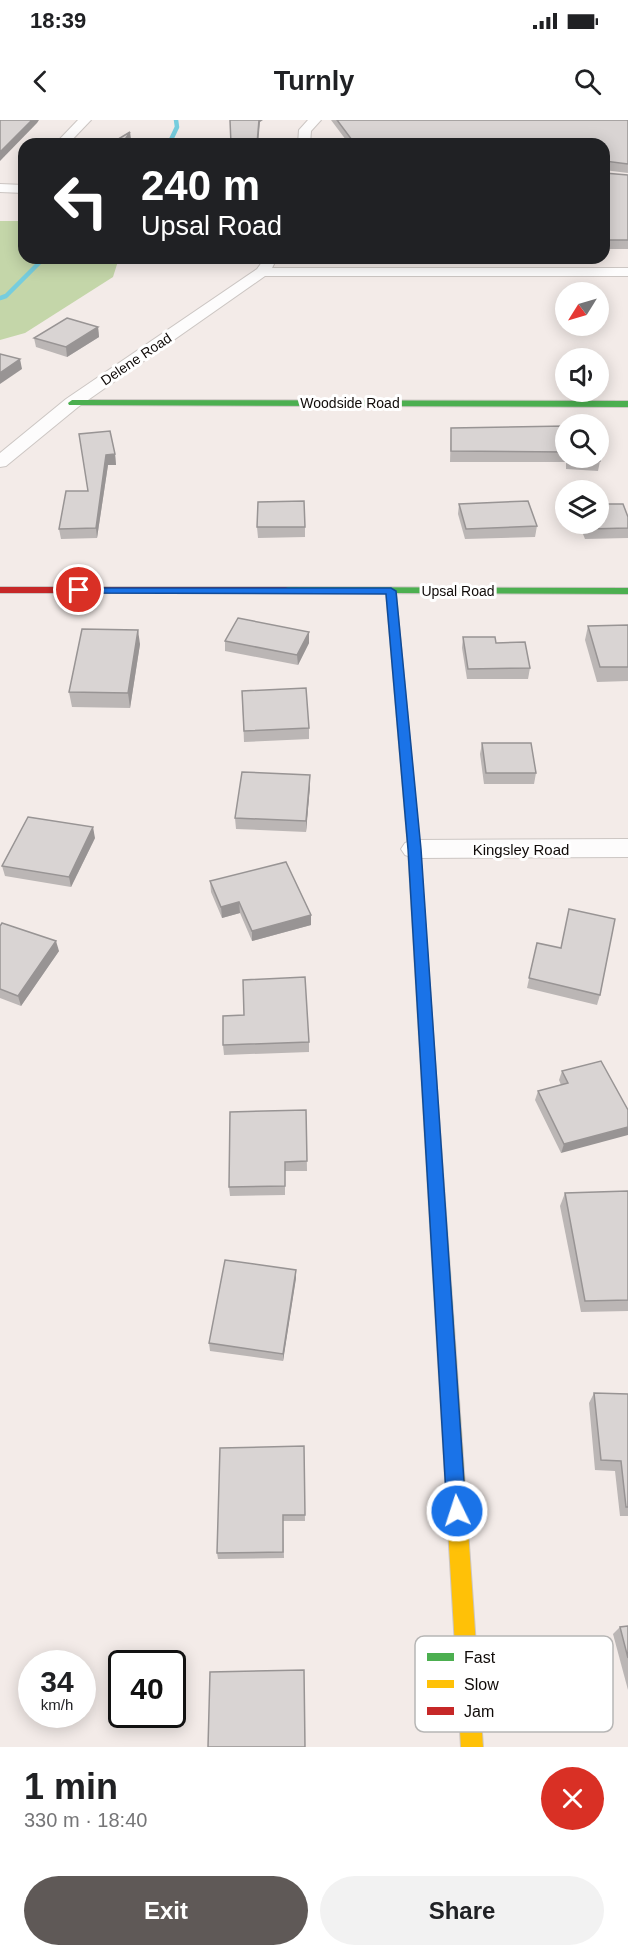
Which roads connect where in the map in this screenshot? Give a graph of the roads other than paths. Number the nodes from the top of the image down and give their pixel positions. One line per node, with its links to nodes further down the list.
1 (85, 120): 3 (street)
2 (315, 120): 4 (street)
3 (67, 138)
4 (304, 138)
5 (268, 264): 6 (street, Delene Road)
6 (262, 272): 7 (street); 8 (street, Delene Road)
7 (628, 272)
8 (72, 403): 9 (street, Woodside Road); 10 (street, Delene Road)
9 (628, 404)
10 (0, 462)
11 (0, 590): 12 (street, Upsal Road)
12 (391, 591): 13 (street, Upsal Road); 15 (street)
13 (628, 591)
14 (628, 848): 15 (street, Kingsley Road)
15 (414, 849): 16 (street)
16 (465, 1636)
17 (471, 1732): 18 (street)
18 (472, 1747)

